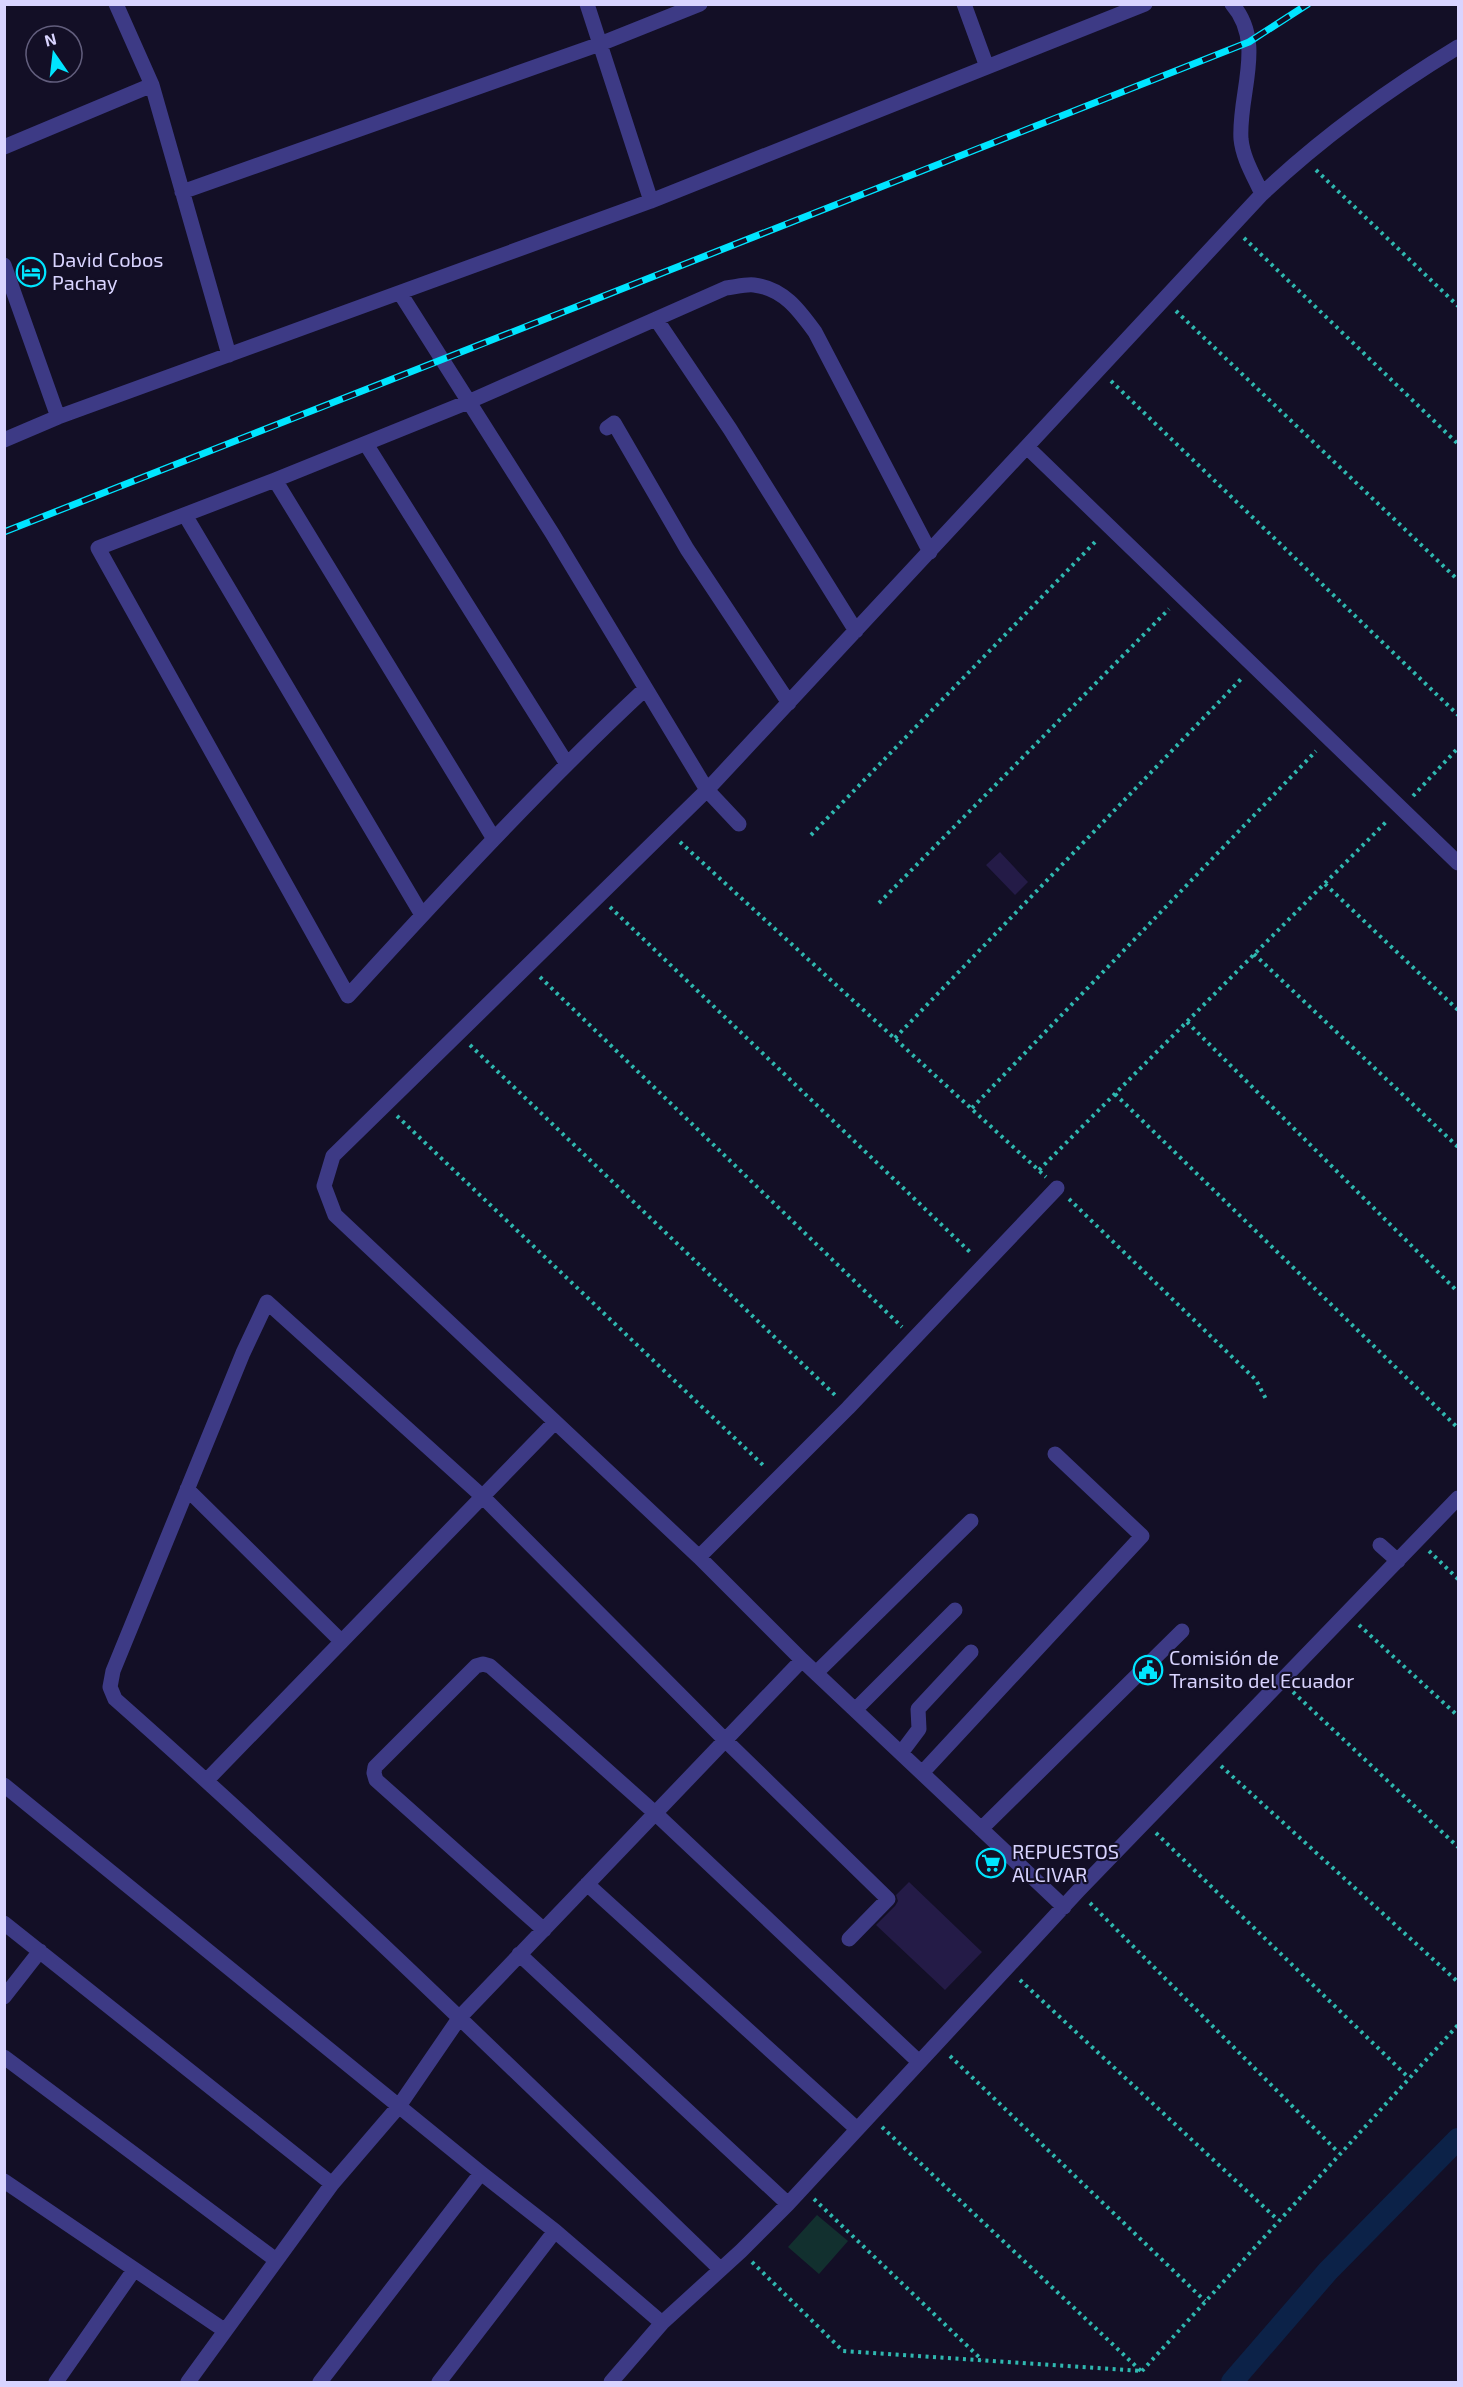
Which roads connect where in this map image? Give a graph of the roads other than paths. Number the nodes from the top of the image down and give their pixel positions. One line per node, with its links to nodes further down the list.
1 (116, 4): 12 (street)
2 (587, 4): 7 (street)
3 (700, 4): 7 (street)
4 (964, 4): 9 (street)
5 (1145, 4): 9 (street)
6 (1232, 4): 15 (street)
7 (600, 44): 14 (street); 16 (street)
8 (1458, 47): 10 (street)
9 (987, 67): 16 (street)
10 (1425, 67): 11 (street); 15 (street)
11 (1438, 76)
12 (152, 85): 13 (street); 14 (street)
13 (4, 147)
14 (182, 192): 20 (street)
15 (1262, 194): 26 (street)
16 (651, 201): 18 (street)
17 (4, 265): 22 (street)
18 (400, 292): 20 (street); 21 (street)
19 (656, 319): 21 (street); 29 (street); 30 (street)
20 (229, 355): 22 (street)
21 (468, 402): 25 (street); 31 (street)
22 (58, 417): 24 (street)
23 (607, 428): 32 (street)
24 (4, 440)
25 (366, 444): 27 (street); 33 (street)
26 (1028, 447): 29 (street); 37 (street)
27 (275, 480): 28 (street); 36 (street)
28 (185, 515): 38 (street); 38 (street)
29 (930, 552): 30 (street)
30 (856, 631): 32 (street)
31 (645, 689): 33 (street); 34 (street)
32 (789, 703): 34 (street)
33 (567, 764): 36 (street)
34 (707, 790): 35 (street); 40 (street)
35 (740, 824)
36 (494, 839): 38 (street)
37 (1458, 863)
38 (422, 915)
39 (1057, 1188): 47 (street)
40 (554, 1422): 43 (street); 47 (street)
41 (1054, 1454): 58 (street)
42 (187, 1489): 43 (street); 51 (street); 59 (street)
43 (483, 1497): 51 (street); 56 (street)
44 (1458, 1498): 48 (street)
45 (971, 1521): 54 (street)
46 (1380, 1545): 48 (street)
47 (699, 1557): 53 (street)
48 (1398, 1561): 64 (street)
49 (955, 1610): 55 (street)
50 (1182, 1631): 62 (street)
51 (341, 1641): 59 (street)
52 (972, 1652): 57 (street)
53 (802, 1660): 54 (street); 56 (street)
54 (816, 1673): 55 (street)
55 (855, 1710): 57 (street)
56 (725, 1740): 61 (street); 67 (street)
57 (901, 1753): 58 (street)
58 (922, 1773): 62 (street)
59 (207, 1780): 71 (street)
60 (4, 1785): 74 (street)
61 (655, 1813): 63 (street); 66 (street); 73 (street)
62 (981, 1829): 64 (street)
63 (587, 1884): 66 (street); 75 (street)
64 (1064, 1907): 73 (street)
65 (4, 1923): 68 (street)
66 (544, 1929): 69 (street)
67 (849, 1939)
68 (40, 1951): 70 (street); 78 (street)
69 (519, 1954): 71 (street); 79 (street)
70 (4, 1997)
71 (460, 2017): 74 (street); 82 (street)
72 (4, 2057): 81 (street)
73 (919, 2062): 75 (street)
74 (399, 2106): 76 (street); 78 (street)
75 (857, 2129): 79 (street)
76 (481, 2173): 80 (street); 88 (street)
77 (4, 2181): 83 (street)
78 (332, 2184): 81 (street)
79 (788, 2204): 82 (street)
80 (555, 2231): 84 (street); 89 (street)
81 (276, 2260): 85 (street)
82 (720, 2269): 84 (street)
83 (134, 2270): 85 (street); 86 (street)
84 (662, 2323): 90 (street)
85 (225, 2330): 87 (street)
86 (56, 2382)
87 (188, 2382)
88 (320, 2382)
89 (439, 2382)
90 (611, 2382)

